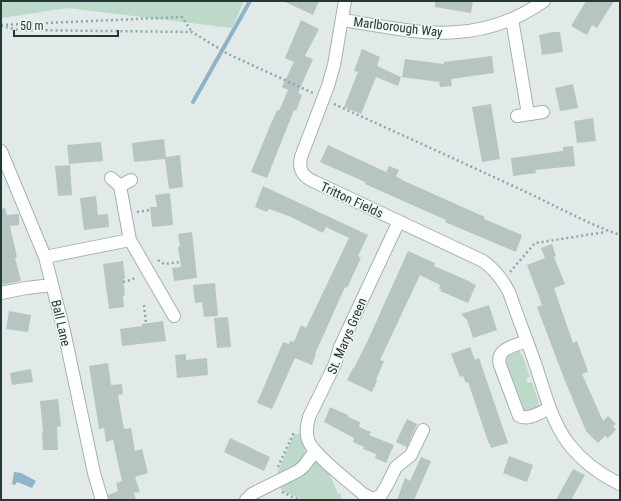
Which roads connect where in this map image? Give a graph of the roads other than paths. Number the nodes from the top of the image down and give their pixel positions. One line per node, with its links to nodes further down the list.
1 (345, 1): 4 (street, Tritton Fields)
2 (544, 1): 3 (street, Marlborough Way)
3 (512, 19): 4 (street, Marlborough Way); 5 (street)
4 (342, 20): 8 (street, Tritton Fields)
5 (543, 112)
6 (1, 152): 10 (street, Ball Lane)
7 (131, 180): 9 (street)
8 (399, 221): 14 (street, Tritton Fields); 17 (street, St. Marys Green)
9 (130, 240): 10 (street); 13 (street)
10 (45, 257): 11 (street, Ball Lane)
11 (52, 284): 12 (street); 19 (street, Ball Lane)
12 (1, 293)
13 (174, 316)
14 (527, 341): 15 (street, Tritton Fields); 15 (street)
15 (550, 408): 18 (street, Tritton Fields)
16 (422, 430): 17 (street, St. Marys Green)
17 (315, 451): 20 (street)
18 (620, 484)
19 (102, 500)
20 (246, 500)

